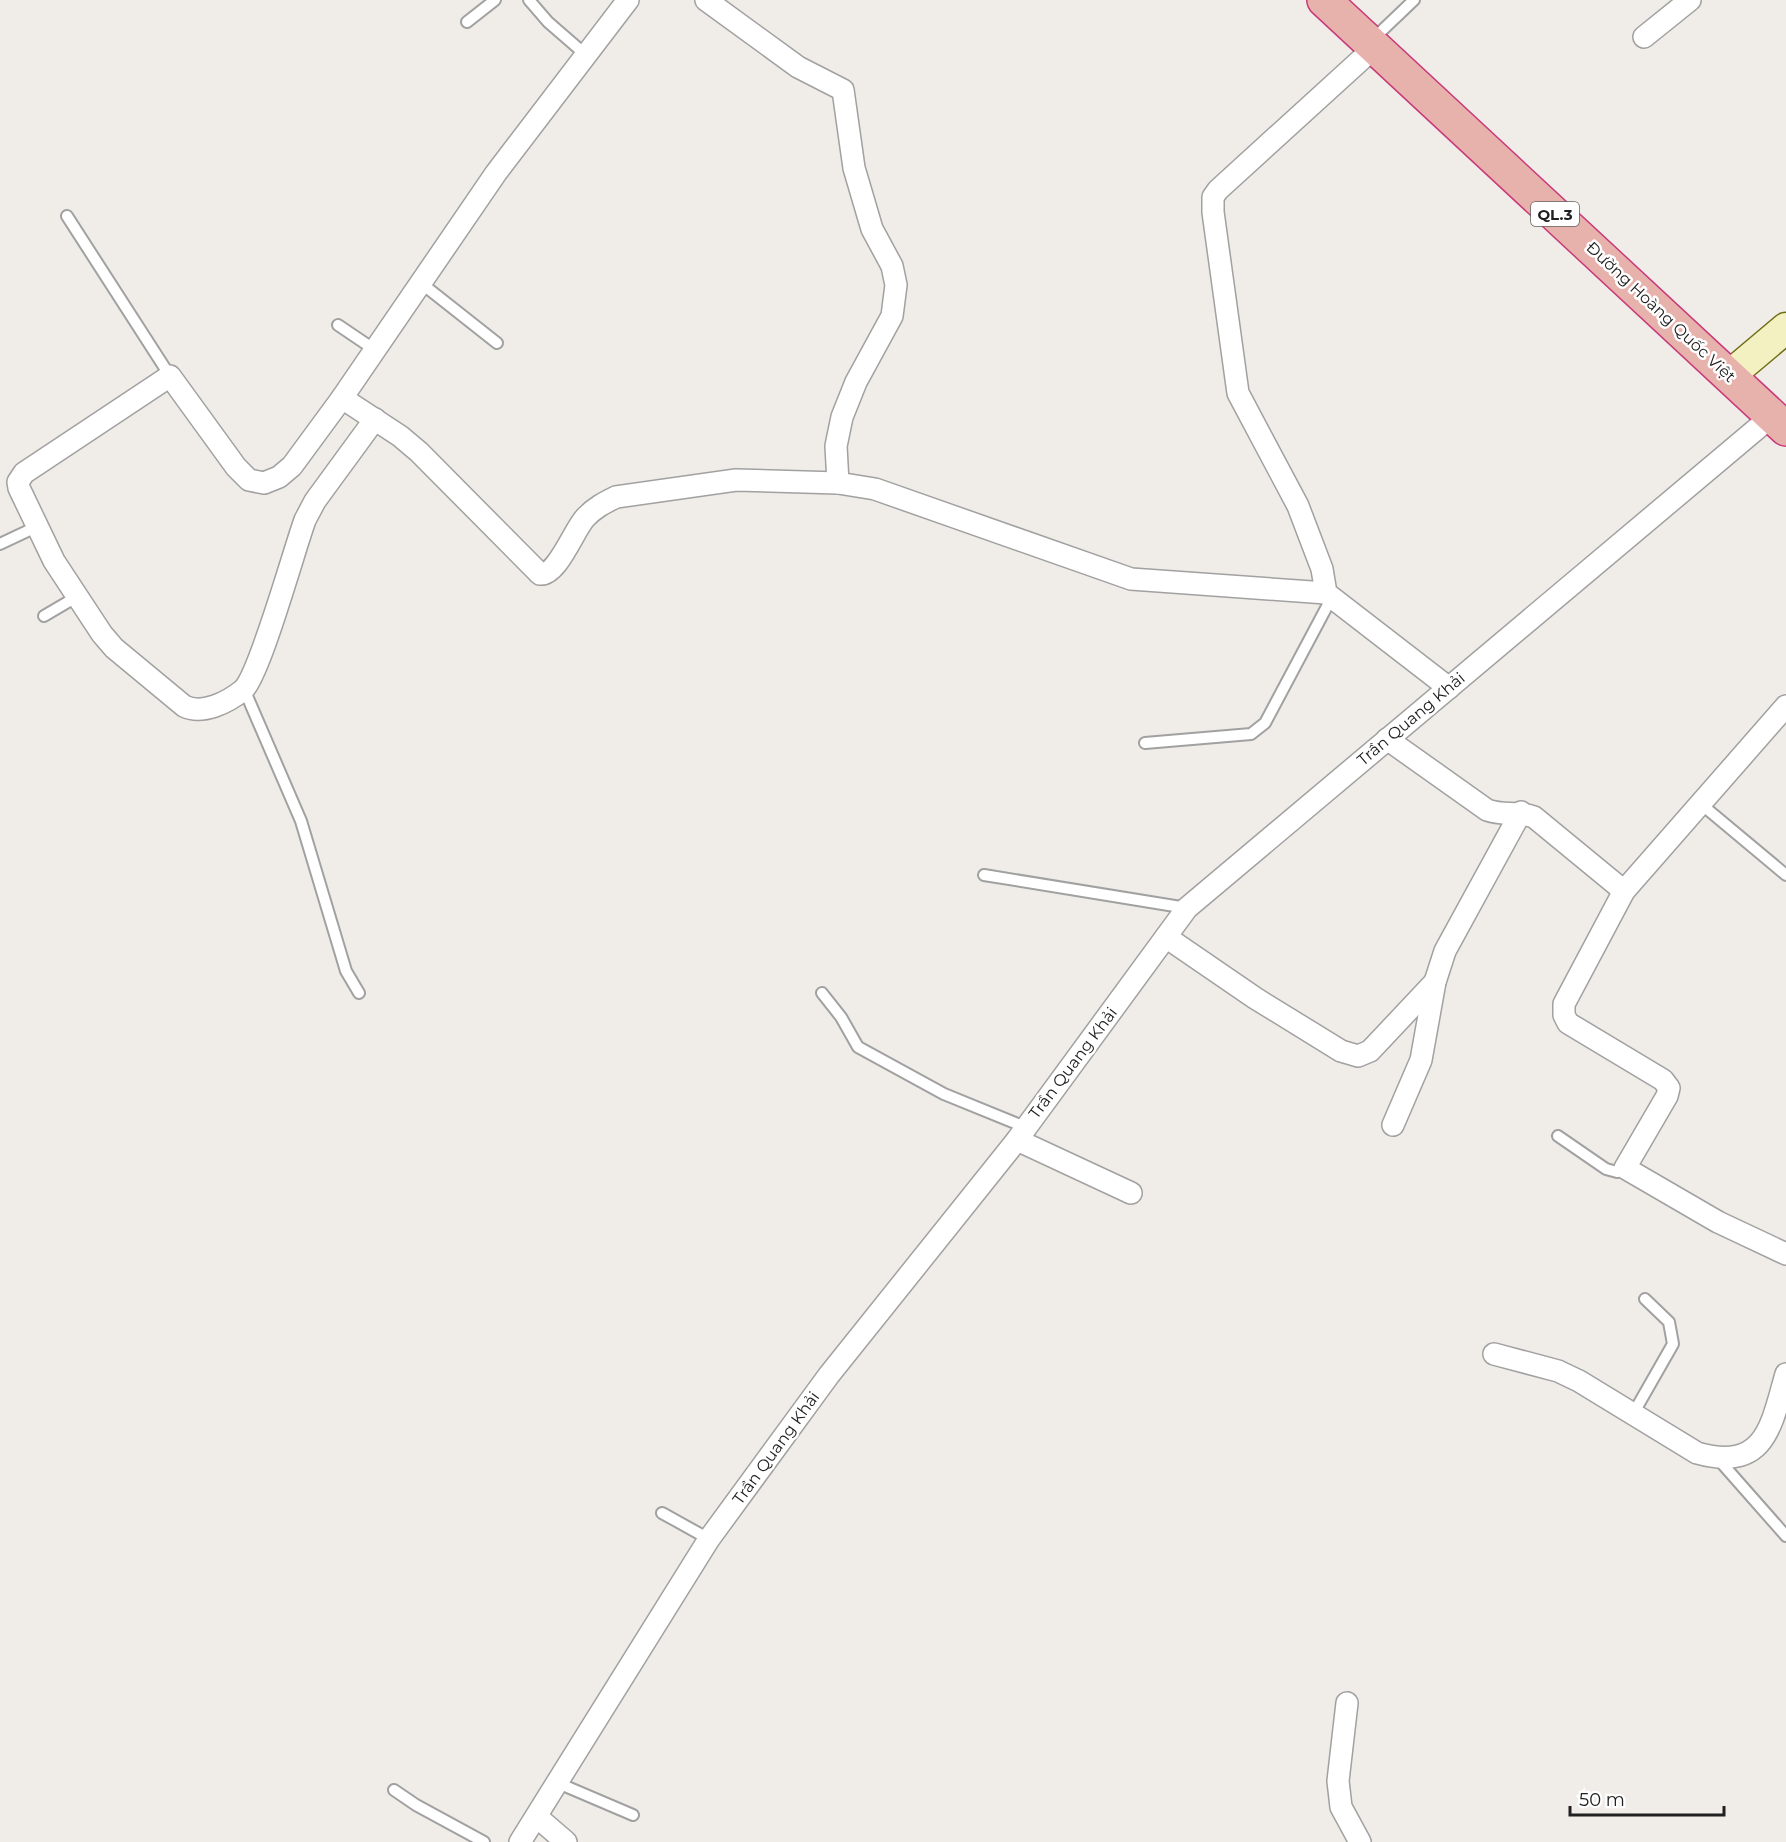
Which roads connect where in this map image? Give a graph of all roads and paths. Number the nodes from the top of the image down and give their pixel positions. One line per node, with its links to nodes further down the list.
1 (495, 0): 8 (lane)
2 (529, 0): 11 (lane)
3 (628, 0): 11 (street)
4 (706, 0): 23 (street)
5 (1324, 0): 10 (highway, Đường Hoàng Quốc Việt / QL.3)
6 (1414, 0): 10 (lane)
7 (1690, 0): 9 (street)
8 (466, 22)
9 (1644, 38)
10 (1373, 44): 19 (highway, Đường Hoàng Quốc Việt / QL.3); 26 (street)
11 (586, 55): 13 (street)
12 (68, 216): 18 (lane)
13 (421, 283): 16 (lane); 17 (street)
14 (338, 325): 17 (lane)
15 (1786, 328): 19 (main road)
16 (496, 343)
17 (375, 350): 20 (street)
18 (170, 376): 20 (street); 24 (street)
19 (1729, 376): 22 (highway, Đường Hoàng Quốc Việt / QL.3)
20 (342, 398): 21 (street)
21 (375, 419): 23 (street); 30 (street)
22 (1779, 422): 29 (street, Trần Quang Khải)
23 (838, 483): 26 (street)
24 (36, 527): 25 (lane); 27 (street)
25 (0, 544)
26 (1329, 595): 29 (street); 33 (lane)
27 (78, 596): 28 (lane); 30 (street)
28 (44, 616)
29 (1449, 688): 32 (street, Trần Quang Khải)
30 (244, 689): 42 (lane)
31 (1786, 705): 34 (street)
32 (1387, 738): 35 (street); 39 (street, Trần Quang Khải)
33 (1145, 743)
34 (1701, 804): 37 (lane); 38 (street)
35 (1521, 812): 38 (street); 41 (street)
36 (984, 875): 39 (lane)
37 (1786, 875)
38 (1624, 891): 47 (street)
39 (1187, 908): 40 (street, Trần Quang Khải)
40 (1166, 937): 41 (street); 45 (street, Trần Quang Khải)
41 (1435, 982): 44 (street)
42 (359, 993)
43 (822, 993): 45 (lane)
44 (1394, 1125)
45 (1021, 1133): 48 (street); 57 (street, Trần Quang Khải)
46 (1558, 1136): 47 (lane)
47 (1625, 1168): 49 (street)
48 (1131, 1193)
49 (1786, 1254)
50 (1645, 1299): 53 (lane)
51 (1494, 1354): 53 (street)
52 (1786, 1374): 54 (street)
53 (1633, 1414): 54 (street)
54 (1719, 1460): 56 (lane)
55 (662, 1513): 57 (lane)
56 (1786, 1536)
57 (709, 1539): 59 (street, Trần Quang Khải)
58 (1347, 1703): 66 (street)
59 (558, 1783): 61 (lane); 62 (street, Trần Quang Khải)
60 (394, 1790): 63 (lane)
61 (633, 1815)
62 (537, 1817): 64 (street, Trần Quang Khải); 65 (street)
63 (484, 1842)
64 (520, 1842)
65 (566, 1842)
66 (1360, 1842)

